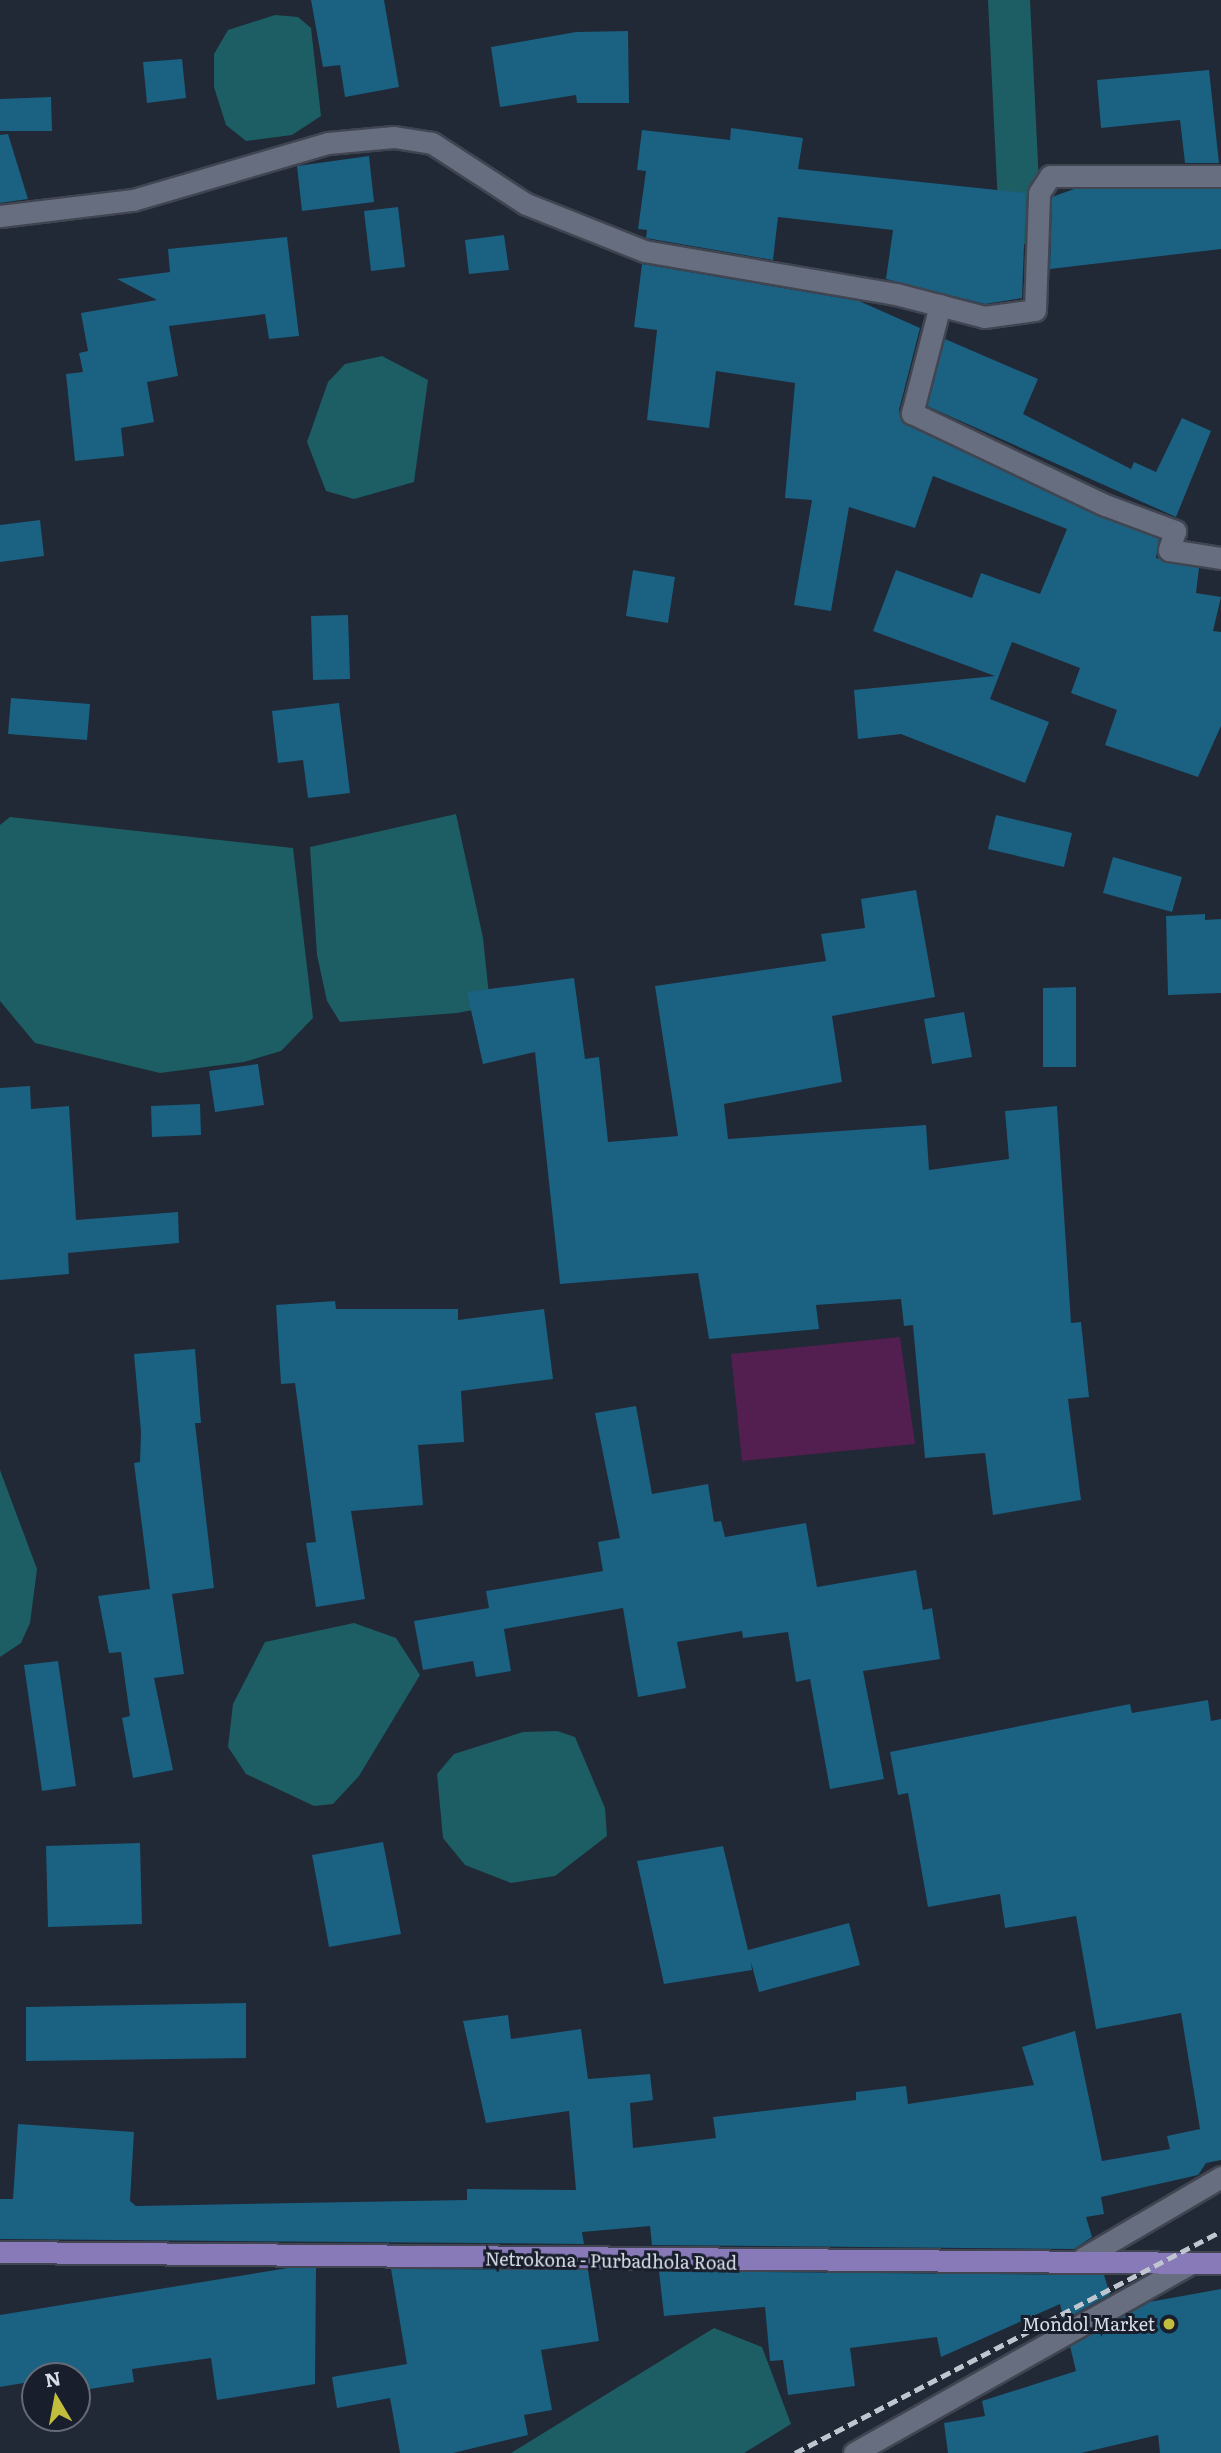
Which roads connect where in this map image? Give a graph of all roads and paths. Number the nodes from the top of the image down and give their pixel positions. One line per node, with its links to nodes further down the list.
1 (1221, 176): 3 (street)
2 (0, 216): 3 (street)
3 (940, 305): 4 (street)
4 (1221, 558)
5 (1221, 2177): 7 (street)
6 (0, 2252): 7 (main road, Netrokona - Purbadhola Road)
7 (1083, 2258): 8 (main road, Netrokona - Purbadhola Road)
8 (1191, 2263): 9 (main road, Netrokona - Purbadhola Road); 10 (street)
9 (1221, 2263)
10 (854, 2453)

